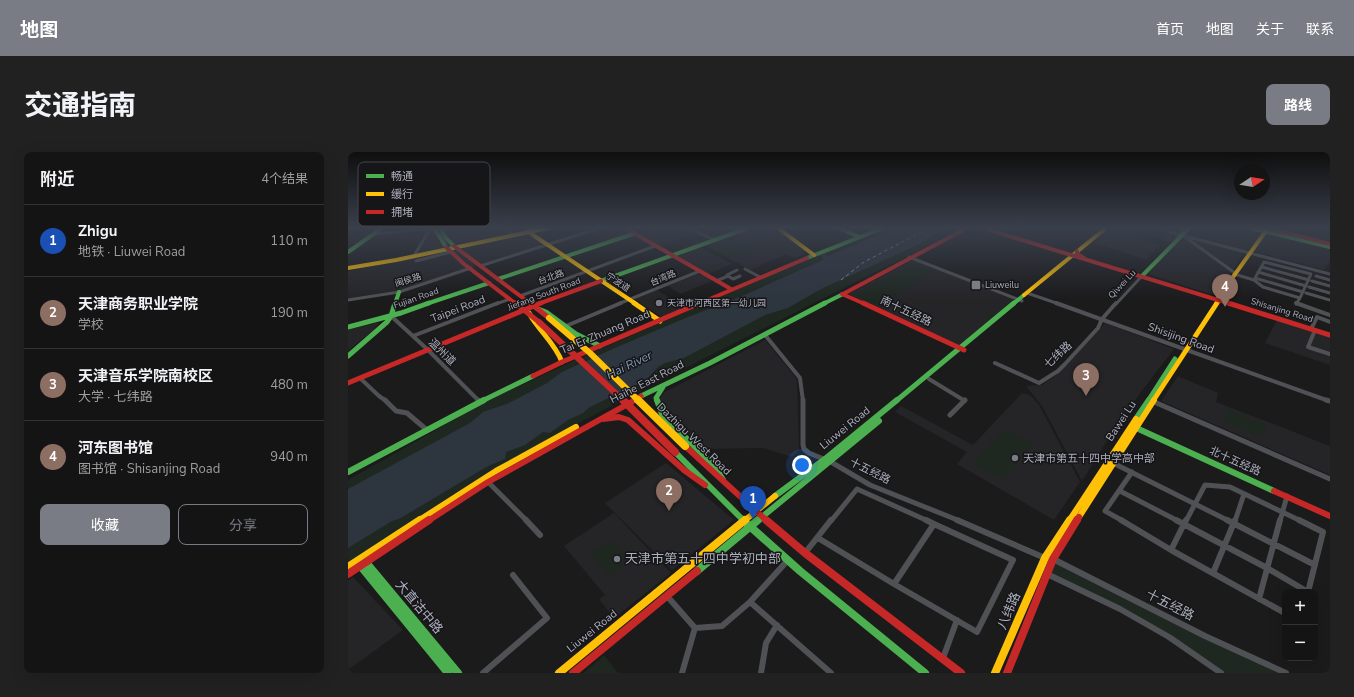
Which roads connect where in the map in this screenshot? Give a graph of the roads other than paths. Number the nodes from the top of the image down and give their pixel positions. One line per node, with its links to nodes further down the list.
1 (425, 252): 20 (main road)
2 (429, 252): 29 (main road)
3 (439, 252): 26 (street)
4 (455, 252): 30 (main road)
5 (458, 252): 27 (main road)
6 (521, 252): 27 (street)
7 (558, 252): 24 (main road, 宁波道)
8 (578, 252): 24 (main road)
9 (639, 252): 34 (street, 台北路)
10 (667, 252): 23 (main road)
11 (680, 252): 23 (main road, Jiefang South Road)
12 (818, 252): 21 (main road, Tai Er Zhuang Road)
13 (919, 252): 25 (main road, Haihe East Road)
14 (920, 252): 25 (main road, Haihe East Road)
15 (1069, 252): 22 (main road)
16 (1069, 252): 22 (main road)
17 (1164, 252): 40 (main road, Qiwei Lu)
18 (1210, 252): 36 (street)
19 (1250, 253): 36 (main road, Bawei Lu); 37 (street)
20 (415, 254): 29 (main road)
21 (814, 254): 42 (main road, Tai Er Zhuang Road)
22 (1075, 254): 40 (main road, Shisanjing Road); 57 (main road, Liuwei Road)
23 (672, 255): 33 (main road); 47 (main road, Jiefang South Road)
24 (564, 257): 34 (main road, 宁波道); 43 (main road)
25 (911, 257): 55 (main road, Haihe East Road); 63 (street)
26 (416, 261)
27 (480, 266): 43 (main road)
28 (1262, 267): 35 (street); 45 (street); 45 (street)
29 (349, 268)
30 (471, 268): 49 (main road); 53 (street, 闽侯路)
31 (745, 269): 42 (street)
32 (737, 270): 38 (street)
33 (700, 271): 48 (main road); 62 (street, 台湾路)
34 (586, 272): 47 (main road, 宁波道); 58 (street, 台北路)
35 (1258, 272): 44 (street); 50 (street)
36 (1235, 273): 44 (street); 59 (main road, Bawei Lu)
37 (1330, 274)
38 (728, 276): 39 (street); 48 (street)
39 (740, 276)
40 (1143, 276): 59 (main road, Shisanjing Road); 59 (main road, Shisanjing Road); 70 (street, Qiwei Lu)
41 (1316, 276): 46 (street)
42 (760, 277): 52 (main road, Tai Er Zhuang Road)
43 (498, 279): 58 (main road)
44 (1254, 279): 54 (street); 60 (street)
45 (1310, 280): 50 (street); 51 (street)
46 (1330, 280)
47 (601, 281): 62 (main road, 宁波道); 66 (main road, Jiefang South Road)
48 (716, 281): 52 (main road)
49 (488, 282): 65 (main road); 69 (main road, Fujian Road)
50 (1308, 286): 54 (street); 56 (street)
51 (1330, 286)
52 (731, 289): 71 (main road, Tai Er Zhuang Road)
53 (399, 292): 61 (street, 闽侯路); 69 (main road)
54 (1305, 292): 60 (street); 64 (street)
55 (841, 293): 77 (main road, Haihe East Road); 81 (main road, 南十五经路); 130 (main road, Haihe East Road)
56 (1330, 293)
57 (1028, 294): 63 (main road, Liuwei Road); 70 (street, Shisijing Road)
58 (522, 298): 65 (main road); 66 (main road)
59 (1217, 298): 75 (main road, Shisanjing Road); 75 (main road, Shisanjing Road); 82 (main road, Bawei Lu)
60 (1300, 298): 68 (street)
61 (348, 300)
62 (630, 300): 71 (main road, 宁波道); 73 (street, 台湾路)
63 (1020, 300): 81 (main road, Liuwei Road)
64 (1330, 300)
65 (512, 301): 67 (main road); 78 (street, Taipei Road)
66 (536, 308): 67 (main road, Jiefang South Road); 73 (main road); 106 (main road, Dazhigu West Road, bridge)
67 (527, 311): 80 (main road, Jiefang South Road); 85 (main road); 107 (main road, Dazhigu West Road, bridge)
68 (1330, 314)
69 (391, 316): 74 (main road, Fujian Road); 78 (street, 温州道); 84 (main road)
70 (1102, 319): 82 (street, Shisijing Road); 86 (street, 七纬路)
71 (660, 321): 79 (main road, Tai Er Zhuang Road)
72 (1330, 322): 75 (street)
73 (566, 326): 79 (main road)
74 (348, 327)
75 (1314, 329): 76 (main road, Shisanjing Road); 83 (street)
76 (1330, 334)
77 (765, 335): 91 (main road, Haihe East Road); 100 (street, 十五经路)
78 (413, 336): 80 (street, 温州道)
79 (600, 346): 85 (main road, Tai Er Zhuang Road)
80 (427, 349): 87 (main road, Jiefang South Road); 94 (street, 温州道)
81 (962, 349): 88 (main road, Liuwei Road); 100 (main road, Liuwei Road)
82 (1184, 349): 93 (street, Shisijing Road); 95 (main road, Bawei Lu); 98 (main road, Bawei Lu)
83 (1330, 354)
84 (348, 356)
85 (562, 362): 94 (main road, Tai Er Zhuang Road)
86 (995, 363)
87 (373, 373): 89 (main road); 90 (main road, Jiefang South Road)
88 (928, 379): 96 (street); 100 (main road, Liuwei Road)
89 (362, 380): 92 (main road); 99 (street)
90 (348, 383)
91 (665, 385): 97 (main road, Haihe East Road); 106 (main road)
92 (348, 387)
93 (1330, 401)
94 (480, 402): 99 (main road, Tai Er Zhuang Road)
95 (1152, 402): 98 (main road, Bawei Lu); 104 (street)
96 (950, 415)
97 (590, 424): 105 (main road, Haihe East Road); 107 (main road)
98 (1133, 427): 101 (main road, Bawei Lu); 110 (main road, 北十五经路); 127 (main road, Bawei Lu)
99 (427, 430): 102 (main road, Tai Er Zhuang Road)
100 (828, 460): 112 (main road, Liuwei Road); 115 (main road, Liuwei Road); 127 (street, 十五经路)
101 (1113, 463): 103 (street); 128 (main road, Bawei Lu)
102 (348, 472)
103 (1132, 472): 108 (street); 111 (street)
104 (1330, 479)
105 (488, 482): 121 (street); 130 (main road, Haihe East Road)
106 (727, 486): 112 (main road, Dazhigu West Road)
107 (713, 490): 116 (main road, Dazhigu West Road)
108 (1120, 491): 118 (street); 125 (street)
109 (1244, 494): 111 (street); 113 (street); 119 (street)
110 (1287, 496): 113 (street); 114 (main road, 北十五经路)
111 (1195, 504): 118 (street); 119 (street)
112 (755, 511): 115 (main road, Dazhigu West Road); 116 (main road, Liuwei Road)
113 (1282, 512): 123 (street); 131 (street)
114 (1330, 516)
115 (763, 518): 120 (main road, Liuwei Road); 126 (main road, Dazhigu West Road)
116 (744, 521): 120 (main road, Dazhigu West Road); 153 (main road, Liuwei Road)
117 (934, 524): 122 (street); 138 (street); 145 (street)
118 (1185, 524): 124 (street); 125 (street)
119 (1234, 524): 123 (street); 124 (street)
120 (750, 527): 129 (main road, Dazhigu West Road); 141 (main road, Liuwei Road)
121 (540, 535)
122 (818, 538): 126 (street); 138 (street)
123 (1274, 545): 131 (street); 133 (street)
124 (1225, 546): 133 (street); 134 (street)
125 (1171, 550): 134 (street)
126 (805, 553): 148 (main road, Dazhigu West Road)
127 (1045, 558): 128 (street, 十五经路); 136 (street); 159 (main road, 八纬路)
128 (1053, 559): 136 (main road, 八纬路); 162 (street, 十五经路)
129 (788, 560): 143 (street); 158 (main road, Dazhigu West Road)
130 (361, 562): 132 (main road, Haihe East Road); 135 (main road, Haihe East Road); 150 (main road, 大直沽中路); 151 (main road, 大直沽中路)
131 (1315, 565): 140 (street)
132 (348, 567)
133 (1268, 568): 139 (street); 142 (street)
134 (1213, 573): 142 (street)
135 (348, 574)
136 (1047, 574): 160 (main road, 八纬路); 161 (street)
137 (513, 575): 152 (street)
138 (894, 584): 145 (street)
139 (1303, 589)
140 (1309, 589)
141 (667, 596): 147 (street); 154 (main road, Liuwei Road)
142 (1259, 599): 144 (street)
143 (750, 602): 146 (street); 147 (street)
144 (1282, 611)
145 (957, 620): 148 (street)
146 (777, 625): 156 (street); 157 (street)
147 (695, 628): 155 (street)
148 (943, 658): 149 (main road, Dazhigu West Road)
149 (961, 672)
150 (448, 673)
151 (458, 673)
152 (483, 673)
153 (559, 673)
154 (573, 673)
155 (682, 673)
156 (761, 673)
157 (831, 673)
158 (925, 673)
159 (995, 673)
160 (1007, 673)
161 (1220, 673)
162 (1286, 673)

